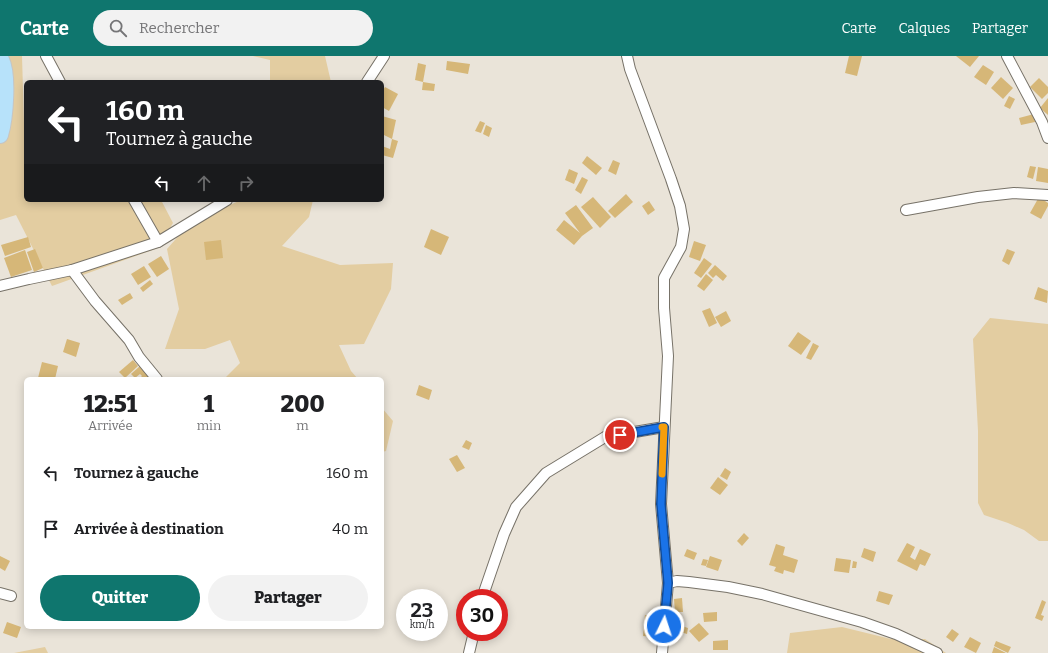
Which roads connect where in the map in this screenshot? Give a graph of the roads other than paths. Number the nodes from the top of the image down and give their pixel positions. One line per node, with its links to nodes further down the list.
1 (46, 56): 6 (street)
2 (384, 56): 7 (street)
3 (626, 56): 18 (street)
4 (1007, 56): 9 (street)
5 (0, 58): 8 (highway)
6 (59, 80)
7 (368, 80)
8 (0, 135)
9 (1048, 138)
10 (1048, 195): 13 (street)
11 (135, 202): 14 (street)
12 (224, 202): 14 (street)
13 (906, 210)
14 (158, 242): 15 (street)
15 (72, 270): 16 (street); 17 (street)
16 (0, 286)
17 (155, 377)
18 (664, 427): 19 (street); 20 (street)
19 (668, 583): 25 (street); 26 (street)
20 (485, 589)
21 (0, 593): 22 (street)
22 (11, 596)
23 (472, 641): 24 (street)
24 (469, 653)
25 (662, 653)
26 (937, 653)

